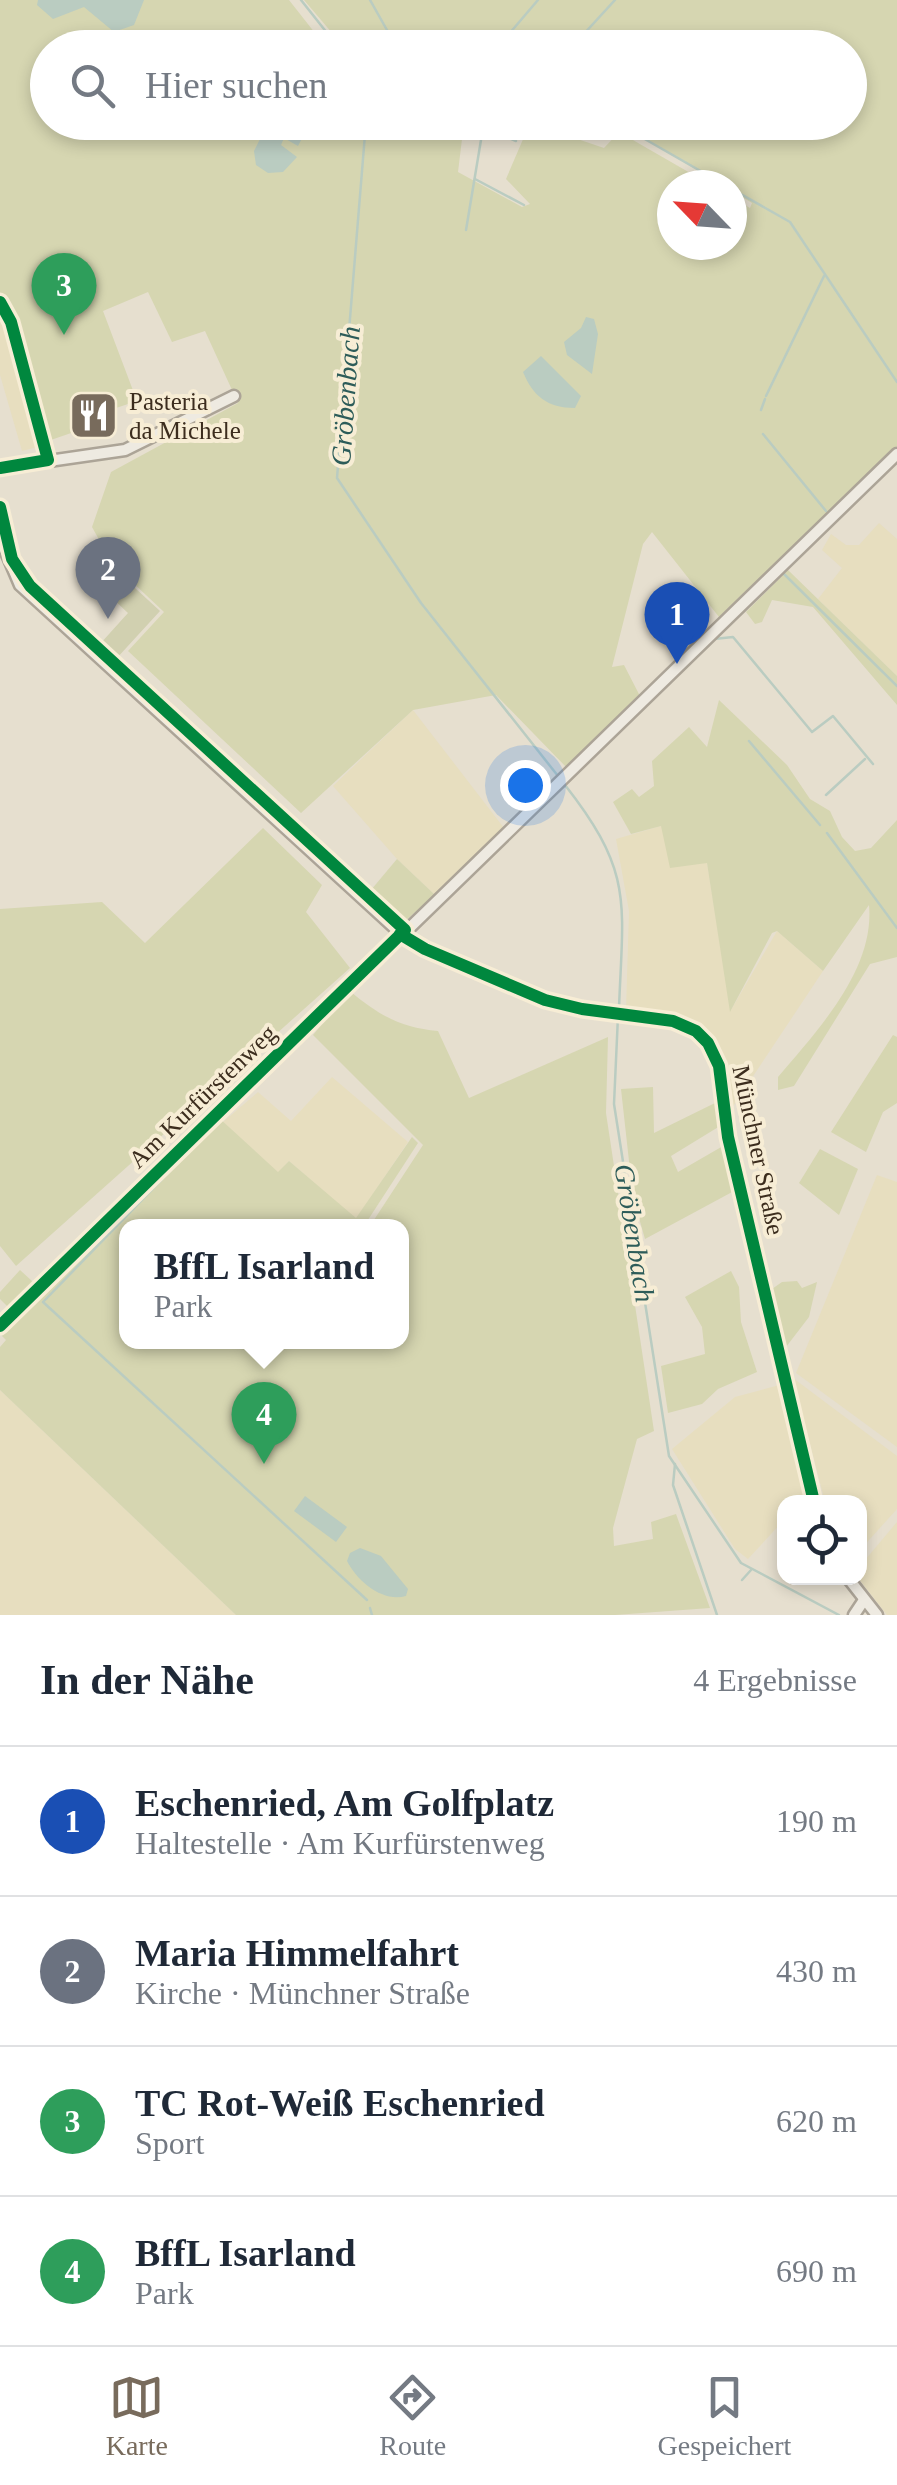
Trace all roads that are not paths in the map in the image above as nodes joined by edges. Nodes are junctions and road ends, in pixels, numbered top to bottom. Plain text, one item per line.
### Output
1 (234, 396) dead end
2 (897, 454) edge
3 (0, 468) edge
4 (0, 538) edge
5 (403, 932) junction
6 (0, 1326) edge
7 (812, 1495) edge
8 (853, 1585) edge
9 (864, 1600) junction
10 (854, 1614) edge
11 (876, 1615) edge

1 - 3 street
2 - 5 street, Am Kurfürstenweg
4 - 5 street, Münchner Straße
5 - 6 street, Am Kurfürstenweg
5 - 7 street, Münchner Straße
8 - 9 street
9 - 10 street
9 - 11 street

